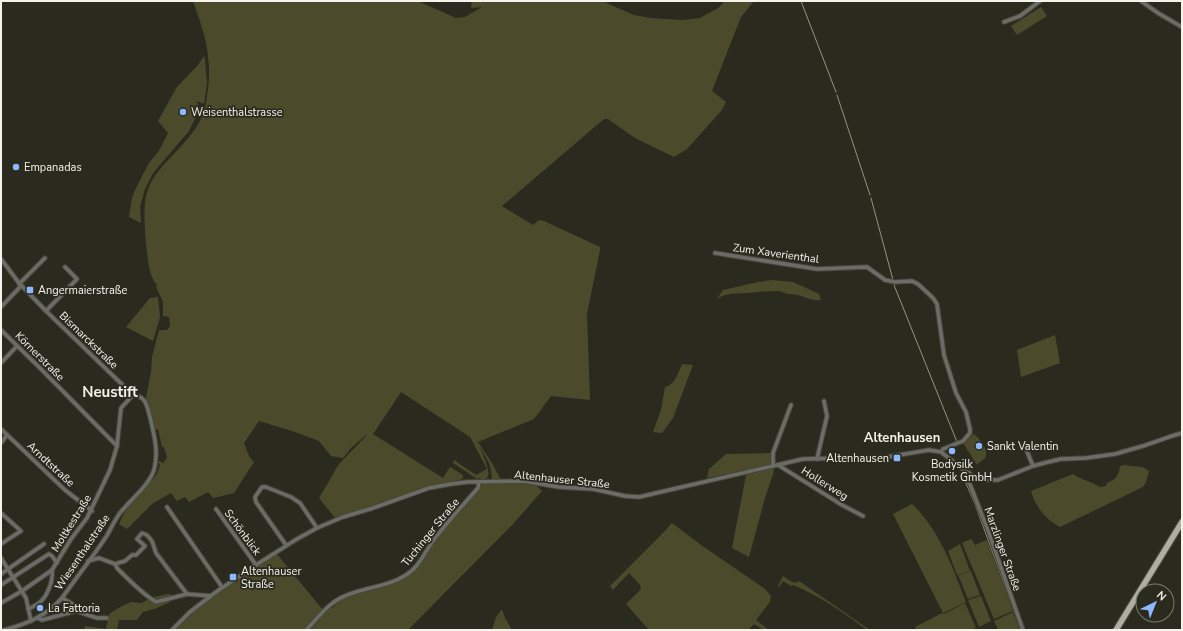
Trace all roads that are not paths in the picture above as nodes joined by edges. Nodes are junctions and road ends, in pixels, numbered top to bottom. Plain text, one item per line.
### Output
1 (1040, 1) edge
2 (1141, 1) edge
3 (1004, 22) dead end
4 (1182, 26) edge
5 (715, 253) dead end
6 (45, 258) dead end
7 (1, 259) edge
8 (65, 267) dead end
9 (20, 285) junction
10 (1, 307) edge
11 (46, 311) junction
12 (1, 330) edge
13 (17, 346) junction
14 (1, 363) edge
15 (133, 395) junction
16 (824, 401) dead end
17 (792, 405) dead end
18 (1, 429) edge
19 (1182, 433) edge
20 (7, 435) junction
21 (1, 443) edge
22 (1024, 444) dead end
23 (117, 446) junction
24 (941, 452) junction
25 (817, 459) junction
26 (155, 462) joint
27 (778, 465) junction
28 (774, 466) junction
29 (1034, 466) junction
30 (969, 473) junction
31 (479, 482) junction
32 (167, 507) dead end
33 (216, 509) dead end
34 (92, 510) junction
35 (2, 515) edge
36 (862, 516) dead end
37 (1182, 522) edge
38 (317, 528) junction
39 (1, 544) edge
40 (44, 544) dead end
41 (286, 545) junction
42 (1, 558) edge
43 (88, 561) junction
44 (57, 563) junction
45 (115, 564) junction
46 (256, 565) junction
47 (8, 569) junction
48 (52, 570) junction
49 (1, 574) edge
50 (13, 577) junction
51 (1, 585) edge
52 (222, 587) junction
53 (22, 591) junction
54 (187, 594) junction
55 (211, 596) junction
56 (62, 598) junction
57 (1, 603) edge
58 (28, 609) junction
59 (76, 611) junction
60 (38, 618) junction
61 (107, 618) dead end
62 (31, 621) junction
63 (4, 630) edge
64 (172, 630) edge
65 (306, 630) edge
66 (1023, 630) edge
67 (1116, 630) edge

1 - 3 street
2 - 4 street
5 - 24 street, Zum Xaverienthal
6 - 9 street
7 - 9 street, Bismarckstraße
8 - 11 street, Bismarckstraße
9 - 10 street
9 - 11 street, Bismarckstraße
11 - 15 street, Bismarckstraße
12 - 13 street, Körnerstraße
13 - 14 street
13 - 23 street, Körnerstraße
15 - 23 street, Moltkestraße
15 - 26 street, Bismarckstraße
16 - 25 street
17 - 28 street
18 - 20 street, Arndtstraße
19 - 29 street
20 - 21 street
20 - 34 street, Arndtstraße
22 - 29 street
23 - 34 street, Moltkestraße
24 - 25 street, Altenhauser Straße
24 - 30 street
25 - 27 street, Altenhauser Straße
26 - 43 street, Wiesenthalstraße
27 - 28 street, Altenhauser Straße
27 - 36 street, Hollerweg
28 - 31 street, Altenhauser Straße
29 - 30 street
30 - 66 street, Marzlinger Straße
31 - 38 street, Altenhauser Straße
31 - 65 street, Tuchinger Straße
32 - 52 street
33 - 46 street, Schönblick
34 - 44 street, Moltkestraße
35 - 39 street
37 - 67 main road
38 - 41 street, Altenhauser Straße
38 - 41 street
40 - 47 street
41 - 46 street, Altenhauser Straße
42 - 47 street
43 - 45 street
43 - 56 street, Wiesenthalstraße
44 - 48 street, Moltkestraße
44 - 50 street
45 - 54 street
45 - 54 street
46 - 52 street, Altenhauser Straße
47 - 49 street
47 - 50 street
48 - 53 street, Moltkestraße
48 - 58 street, Moltkestraße
50 - 51 street
50 - 53 street
52 - 55 street, Altenhauser Straße
53 - 57 street, Moltkestraße
53 - 58 street
54 - 55 street
55 - 64 street, Altenhauser Straße
56 - 59 street
56 - 60 street, Wiesenthalstraße
58 - 62 street
59 - 60 street
59 - 61 street
60 - 62 street, Wiesenthalstraße
62 - 63 street, Wiesenthalstraße

